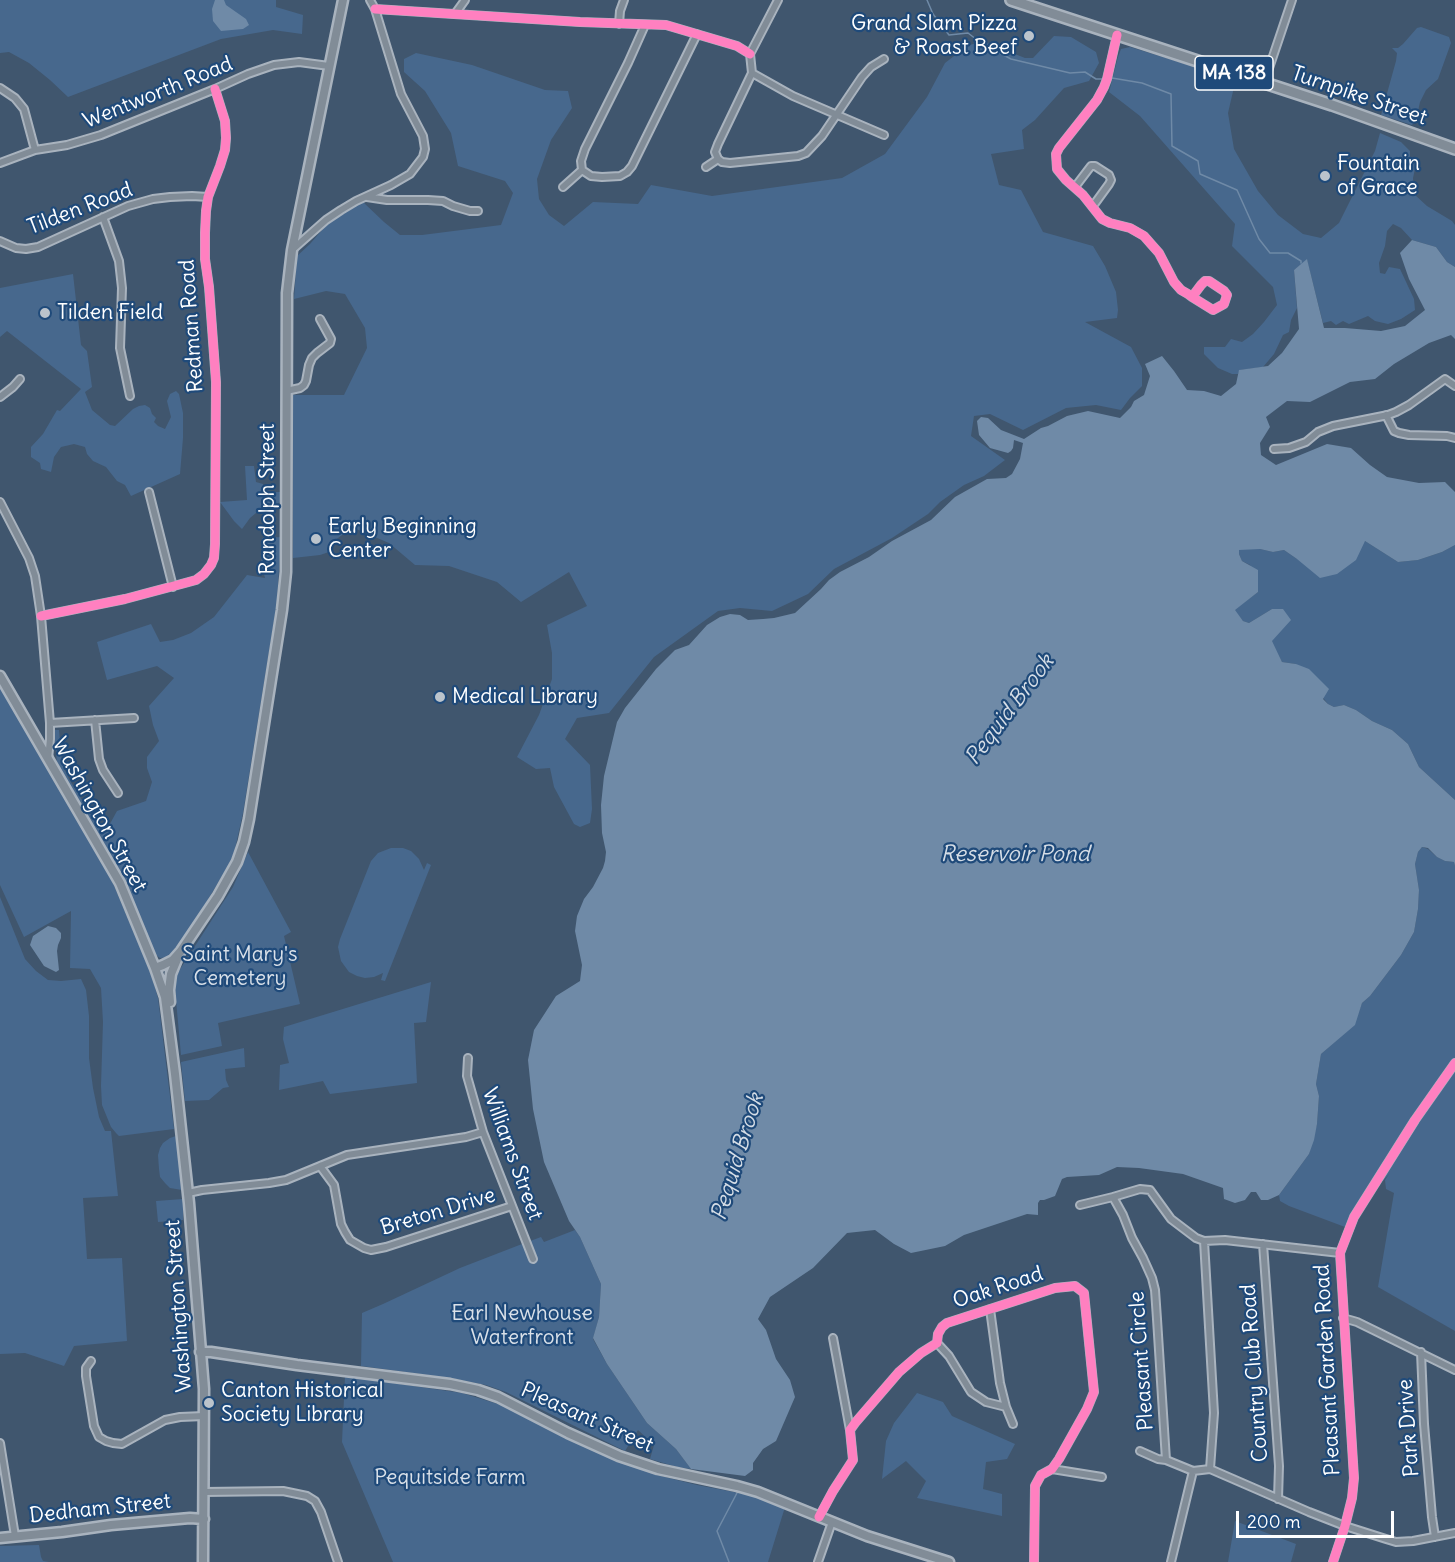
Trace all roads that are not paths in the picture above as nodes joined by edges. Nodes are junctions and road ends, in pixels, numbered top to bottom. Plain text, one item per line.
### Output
1 (343, 0) edge
2 (370, 0) edge
3 (465, 0) edge
4 (624, 0) edge
5 (778, 0) edge
6 (1011, 0) edge
7 (1292, 0) edge
8 (375, 9) junction
9 (454, 14) junction
10 (619, 24) junction
11 (645, 25) junction
12 (696, 34) junction
13 (1117, 35) junction
14 (750, 54) junction
15 (884, 59) dead end
16 (329, 66) junction
17 (752, 73) junction
18 (1264, 83) junction
19 (0, 88) edge
20 (215, 89) junction
21 (836, 114) junction
22 (884, 135) dead end
23 (1455, 149) edge
24 (35, 150) junction
25 (718, 159) junction
26 (0, 163) edge
27 (706, 167) dead end
28 (582, 170) junction
29 (563, 187) dead end
30 (1076, 188) junction
31 (208, 197) junction
32 (365, 197) junction
33 (1093, 206) junction
34 (478, 211) dead end
35 (103, 217) junction
36 (0, 241) edge
37 (292, 250) junction
38 (1192, 297) junction
39 (321, 319) dead end
40 (20, 379) dead end
41 (1455, 386) edge
42 (286, 391) junction
43 (130, 396) dead end
44 (0, 397) edge
45 (1386, 415) junction
46 (1455, 438) edge
47 (1274, 449) dead end
48 (149, 492) dead end
49 (0, 502) edge
50 (173, 587) junction
51 (41, 616) junction
52 (0, 676) edge
53 (134, 718) dead end
54 (95, 720) junction
55 (50, 723) junction
56 (48, 759) junction
57 (118, 793) dead end
58 (181, 951) junction
59 (176, 962) junction
60 (157, 971) junction
61 (172, 1047) junction
62 (468, 1058) dead end
63 (1455, 1063) edge
64 (483, 1132) junction
65 (320, 1166) junction
66 (188, 1193) junction
67 (1113, 1197) junction
68 (1080, 1205) dead end
69 (512, 1206) junction
70 (1204, 1240) junction
71 (1263, 1244) junction
72 (1340, 1253) junction
73 (533, 1259) dead end
74 (990, 1309) junction
75 (1343, 1318) junction
76 (833, 1338) dead end
77 (937, 1343) junction
78 (200, 1352) junction
79 (1421, 1352) junction
80 (92, 1361) dead end
81 (1455, 1370) edge
82 (1006, 1407) junction
83 (204, 1416) junction
84 (1013, 1424) dead end
85 (850, 1430) junction
86 (0, 1443) edge
87 (1140, 1451) dead end
88 (1166, 1460) junction
89 (1052, 1469) junction
90 (1210, 1469) junction
91 (1193, 1471) junction
92 (1102, 1477) dead end
93 (204, 1492) junction
94 (1278, 1499) junction
95 (819, 1517) junction
96 (204, 1519) junction
97 (832, 1522) junction
98 (1345, 1526) junction
99 (1455, 1533) edge
100 (15, 1536) junction
101 (1436, 1537) junction
102 (0, 1538) edge
103 (203, 1562) edge
104 (338, 1562) edge
105 (819, 1562) edge
106 (949, 1562) edge
107 (1034, 1562) edge
108 (1171, 1562) edge
109 (1333, 1562) edge

1 - 16 main road, Randolph Street
2 - 8 street
3 - 9 street
4 - 10 street
5 - 14 street
6 - 13 main road, Turnpike Street / MA 138
7 - 18 street
8 - 9 street
8 - 32 street
9 - 10 street
10 - 11 street
11 - 12 street
11 - 28 street
12 - 14 street
12 - 28 street
13 - 18 main road, Turnpike Street / MA 138
13 - 30 street
14 - 17 street
15 - 21 street
16 - 20 street, Wentworth Road
16 - 37 main road, Randolph Street
17 - 21 street
17 - 25 street
18 - 23 main road, Turnpike Street / MA 138
19 - 24 street
20 - 24 street, Wentworth Road
20 - 31 street, Redman Road
21 - 22 street
21 - 25 street
24 - 26 street, Wentworth Road
25 - 27 street
28 - 29 street
30 - 33 street
30 - 33 street
31 - 35 street, Tilden Road
31 - 50 street, Redman Road
32 - 34 street
32 - 37 street
33 - 38 street
35 - 36 street, Tilden Road
35 - 43 street
37 - 42 main road, Randolph Street
38 - 38 street
39 - 42 street
40 - 44 street
41 - 45 street
42 - 58 main road, Randolph Street
45 - 46 street
45 - 47 street
48 - 50 street
49 - 51 street
50 - 51 street
51 - 55 street
52 - 56 main road, Washington Street
53 - 54 street
54 - 55 street
54 - 57 street
55 - 56 street
56 - 60 main road, Washington Street
58 - 59 main road, Washington Street
58 - 60 main road, Randolph Street
59 - 60 main road
59 - 61 main road, Washington Street
60 - 61 main road, Washington Street
61 - 66 main road, Washington Street
62 - 64 street, Williams Street
63 - 72 street, Pleasant Garden Road
64 - 65 street
64 - 69 street, Williams Street
65 - 66 street
65 - 69 street, Breton Drive
66 - 78 main road, Washington Street
67 - 68 street
67 - 70 street
67 - 88 street, Pleasant Circle
69 - 73 street, Williams Street
70 - 71 street
70 - 90 street
71 - 72 street
71 - 94 street, Country Club Road
72 - 75 street, Pleasant Garden Road
74 - 77 street, Oak Road
74 - 82 street
74 - 89 street, Oak Road
75 - 79 street
75 - 98 street, Pleasant Garden Road
76 - 85 street
77 - 82 street
77 - 85 street, Oak Road
78 - 83 main road, Washington Street
78 - 95 main road, Pleasant Street
79 - 81 street
79 - 101 street, Park Drive
80 - 83 street
82 - 84 street
83 - 93 main road, Washington Street
85 - 95 street
86 - 100 street
87 - 88 street, Pleasant Circle
88 - 91 street, Pleasant Circle
89 - 92 street
89 - 107 street, Oak Road
90 - 91 street, Pleasant Circle
90 - 94 street, Pleasant Circle
91 - 108 street
93 - 96 main road, Washington Street
93 - 104 street
94 - 98 street, Pleasant Circle
95 - 97 main road, Pleasant Street
96 - 100 main road, Dedham Street
96 - 103 main road, Washington Street
97 - 105 street
97 - 106 main road, Pleasant Street
98 - 101 street, Pleasant Circle
98 - 109 street, Pleasant Garden Road
99 - 101 street, Pleasant Circle
100 - 102 main road, Dedham Street

